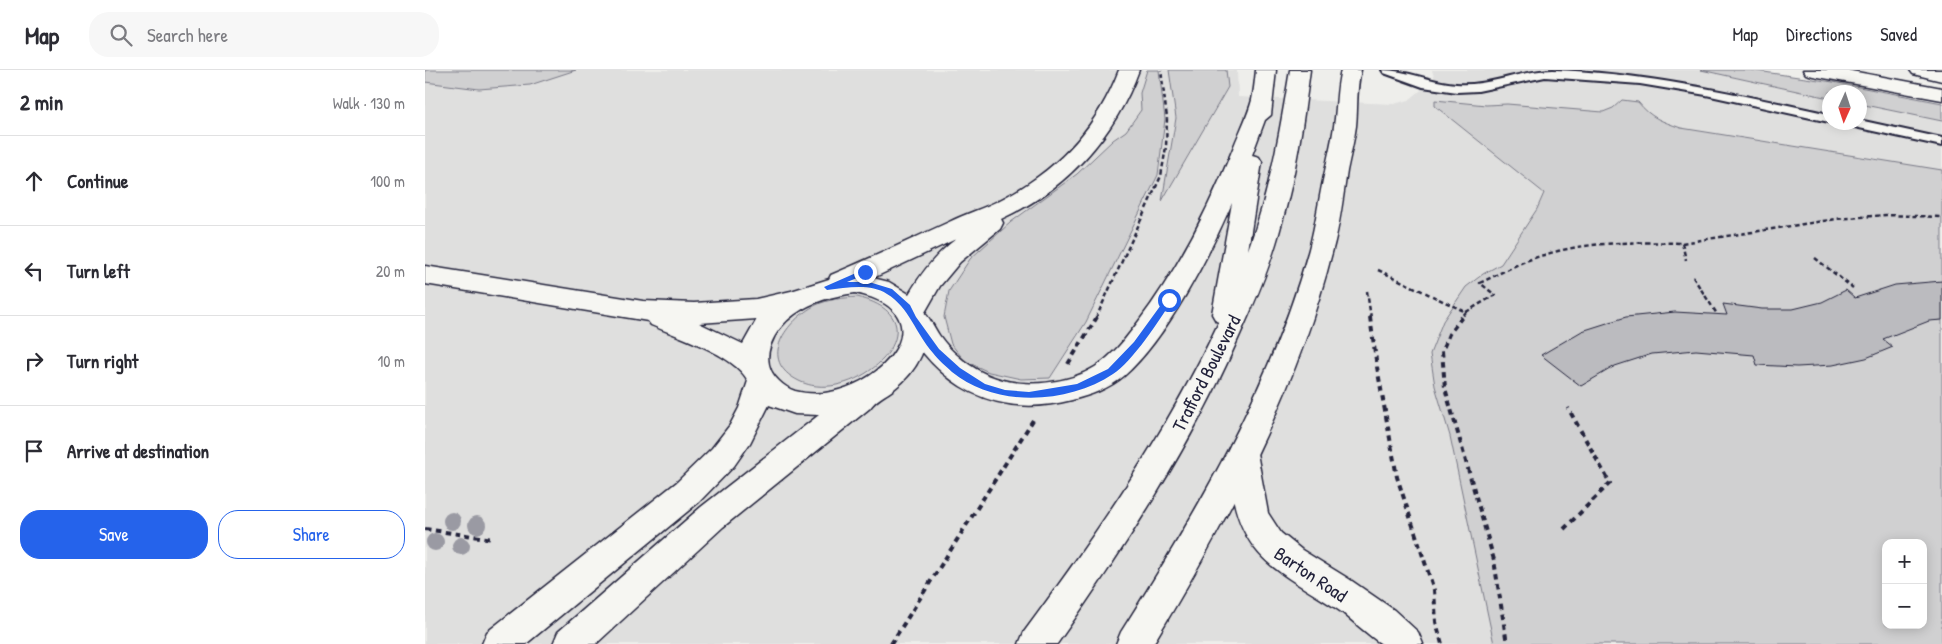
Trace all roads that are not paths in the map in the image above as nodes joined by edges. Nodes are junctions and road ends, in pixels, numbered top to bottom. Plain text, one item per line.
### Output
1 (1129, 70) edge
2 (1266, 70) edge
3 (1300, 70) edge
4 (1351, 70) edge
5 (1388, 70) edge
6 (1813, 70) edge
7 (1920, 70) edge
8 (1942, 74) edge
9 (1942, 94) edge
10 (1263, 98) junction
11 (1822, 116) edge
12 (1867, 126) edge
13 (1942, 142) edge
14 (1010, 204) junction
15 (425, 275) edge
16 (827, 287) junction
17 (797, 300) junction
18 (643, 311) junction
19 (912, 316) junction
20 (1217, 357) junction
21 (758, 374) junction
22 (873, 389) junction
23 (1242, 453) junction
24 (499, 644) edge
25 (570, 644) edge
26 (1036, 644) edge
27 (1133, 644) edge
28 (1406, 644) edge

1 - 14 main road
2 - 10 main road
3 - 20 main road, Trafford Boulevard
4 - 23 main road
5 - 11 lane
6 - 9 main road
7 - 8 main road
10 - 19 main road
10 - 20 main road
12 - 13 lane
14 - 16 main road
14 - 19 main road
15 - 18 main road
16 - 17 main road
16 - 19 main road
17 - 18 main road
17 - 21 main road
18 - 21 main road
19 - 22 main road
20 - 26 main road, Trafford Boulevard
21 - 22 main road
21 - 24 main road
22 - 25 main road
23 - 27 main road
23 - 28 main road, Barton Road

